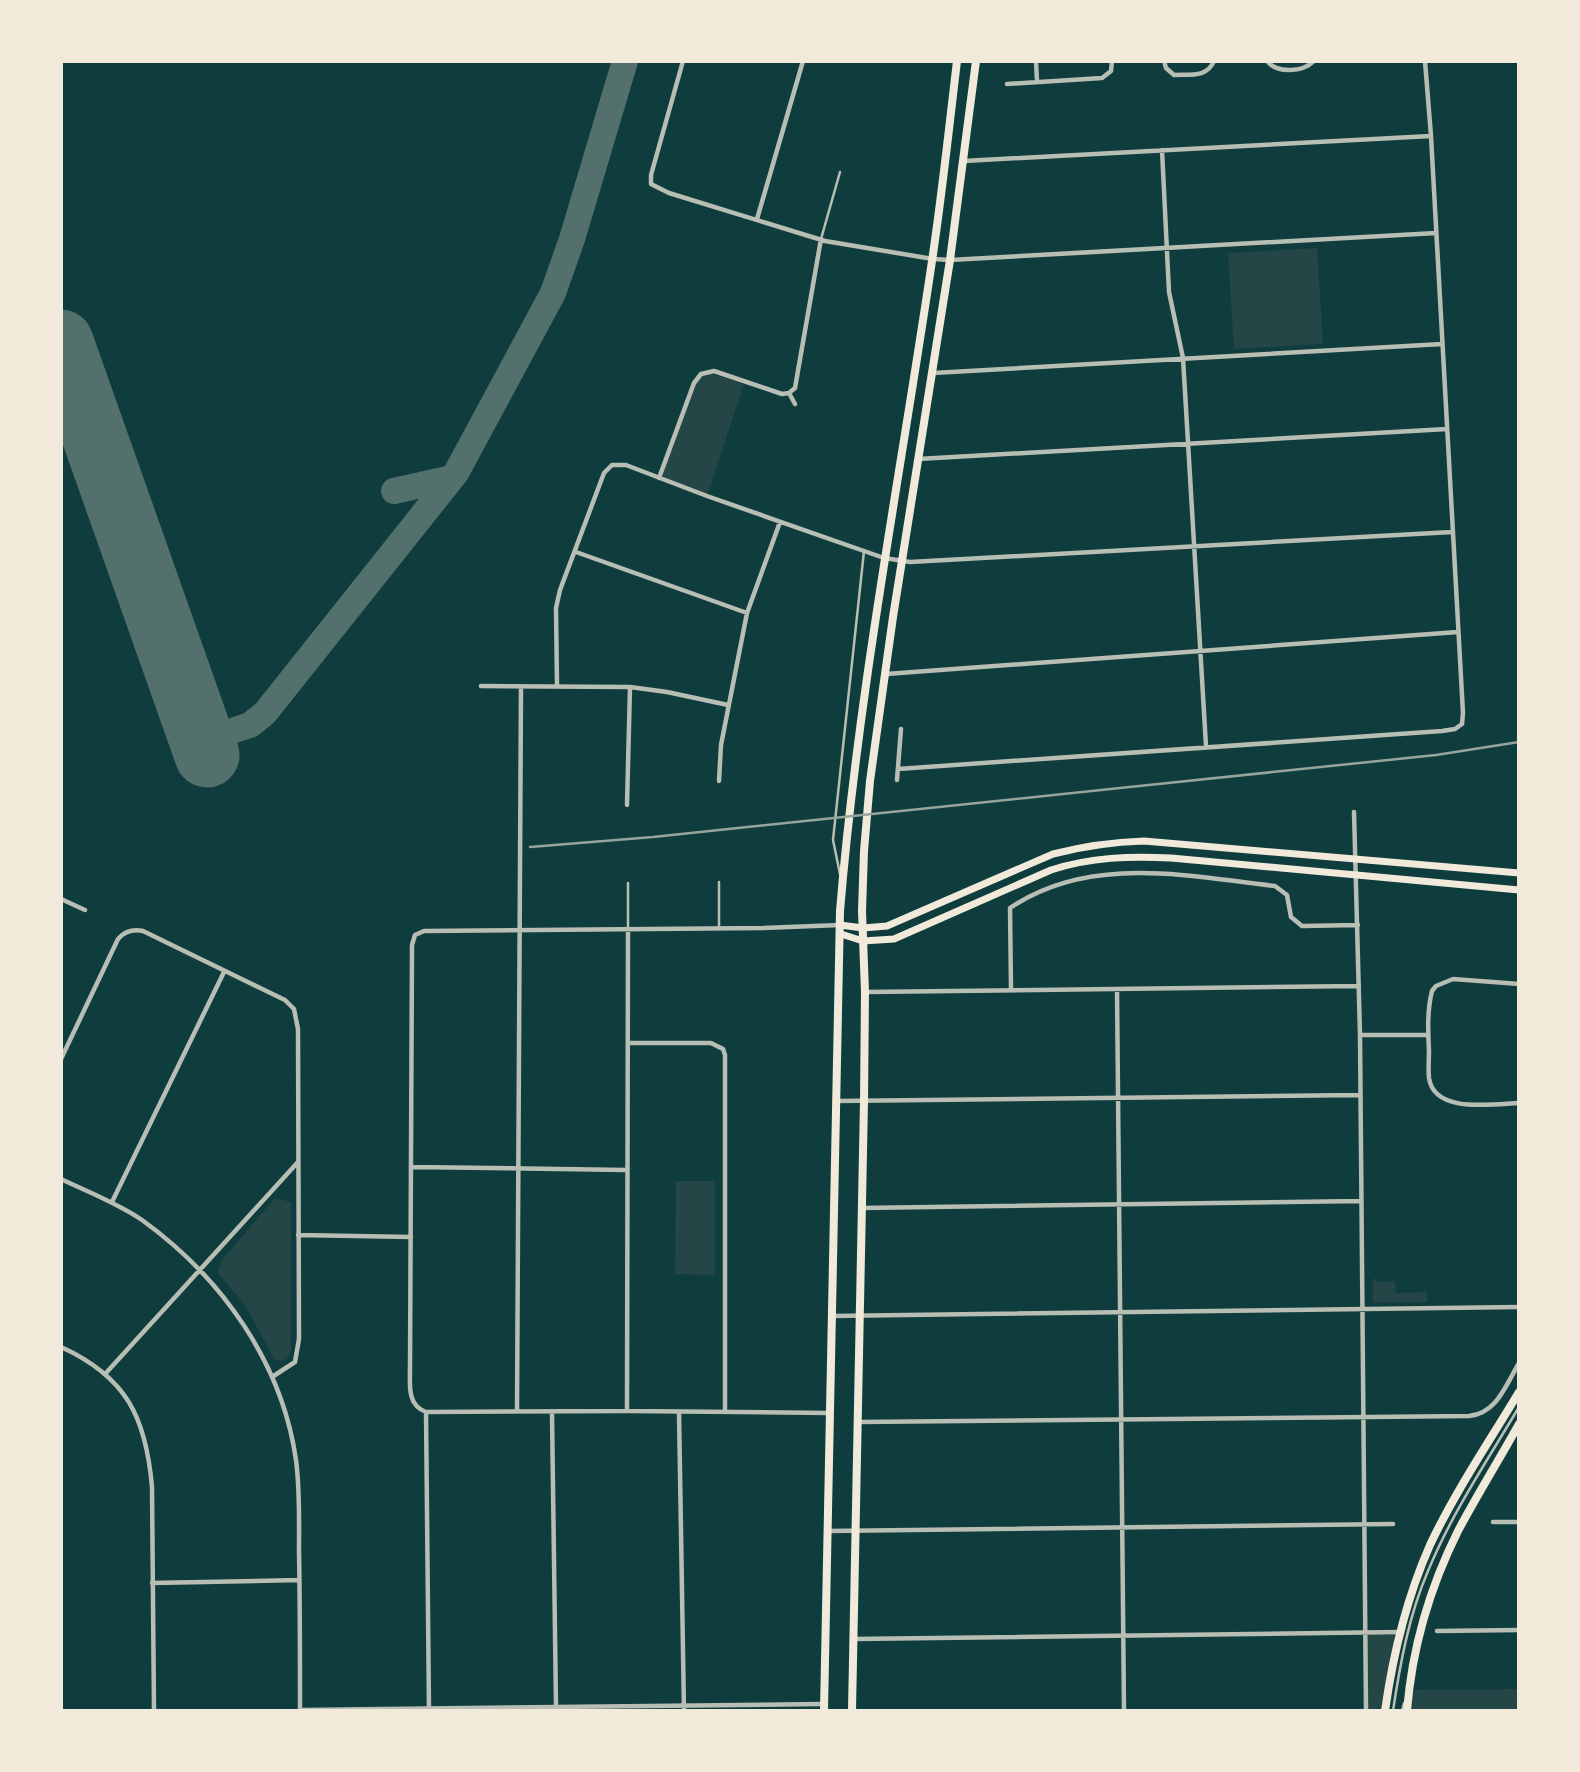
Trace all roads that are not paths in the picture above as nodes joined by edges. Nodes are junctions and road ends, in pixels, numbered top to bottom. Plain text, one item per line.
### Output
1 (683, 61) edge
2 (803, 61) edge
3 (957, 61) edge
4 (976, 61) edge
5 (1036, 61) edge
6 (1112, 61) edge
7 (1164, 61) edge
8 (1214, 61) edge
9 (1267, 61) edge
10 (1314, 61) edge
11 (1425, 61) edge
12 (1037, 82) junction
13 (1007, 84) dead end
14 (1431, 136) junction
15 (1162, 150) junction
16 (964, 161) junction
17 (840, 172) dead end
18 (757, 219) junction
19 (1436, 233) junction
20 (821, 239) junction
21 (1167, 248) junction
22 (933, 259) junction
23 (950, 260) junction
24 (1442, 344) junction
25 (1183, 358) junction
26 (933, 373) junction
27 (789, 393) junction
28 (795, 404) dead end
29 (1447, 429) junction
30 (1187, 444) junction
31 (918, 459) junction
32 (659, 478) junction
33 (780, 522) junction
34 (1452, 532) junction
35 (1193, 547) junction
36 (864, 551) junction
37 (576, 552) junction
38 (884, 558) junction
39 (902, 561) junction
40 (747, 613) junction
41 (1458, 632) junction
42 (1200, 651) junction
43 (886, 674) junction
44 (481, 686) dead end
45 (557, 686) junction
46 (521, 687) junction
47 (630, 687) junction
48 (728, 705) junction
49 (901, 729) dead end
50 (1206, 746) junction
51 (898, 769) junction
52 (897, 780) dead end
53 (719, 781) dead end
54 (627, 805) dead end
55 (1354, 812) dead end
56 (1357, 860) junction
57 (1519, 873) edge
58 (1357, 875) junction
59 (719, 882) dead end
60 (843, 883) junction
61 (628, 884) dead end
62 (1519, 890) edge
63 (61, 899) edge
64 (85, 910) dead end
65 (1358, 925) junction
66 (830, 927) junction
67 (863, 928) junction
68 (520, 929) junction
69 (628, 929) junction
70 (719, 929) junction
71 (840, 929) junction
72 (863, 941) junction
73 (224, 971) junction
74 (1519, 984) edge
75 (1359, 986) junction
76 (1011, 989) junction
77 (1117, 989) junction
78 (865, 992) junction
79 (1360, 1035) junction
80 (1429, 1035) junction
81 (628, 1043) junction
82 (61, 1059) edge
83 (1359, 1095) junction
84 (1119, 1097) junction
85 (836, 1101) junction
86 (864, 1101) junction
87 (1519, 1103) edge
88 (299, 1162) junction
89 (412, 1167) junction
90 (518, 1169) junction
91 (626, 1170) junction
92 (61, 1179) edge
93 (1361, 1201) junction
94 (112, 1202) junction
95 (1118, 1204) junction
96 (861, 1208) junction
97 (298, 1236) junction
98 (411, 1237) junction
99 (200, 1269) junction
100 (1519, 1307) edge
101 (1362, 1310) junction
102 (1120, 1312) junction
103 (860, 1315) junction
104 (831, 1316) junction
105 (61, 1347) edge
106 (1519, 1363) edge
107 (106, 1373) junction
108 (272, 1377) junction
109 (1519, 1392) edge
110 (1516, 1410) edge
111 (517, 1411) junction
112 (627, 1411) junction
113 (725, 1411) junction
114 (426, 1412) junction
115 (679, 1412) junction
116 (552, 1413) junction
117 (829, 1413) junction
118 (1363, 1416) junction
119 (1122, 1418) junction
120 (858, 1422) junction
121 (1519, 1424) edge
122 (1493, 1522) dead end
123 (1519, 1522) edge
124 (1364, 1524) junction
125 (1393, 1524) dead end
126 (1122, 1527) junction
127 (855, 1530) junction
128 (827, 1531) junction
129 (299, 1580) junction
130 (152, 1583) junction
131 (1519, 1630) edge
132 (1366, 1631) junction
133 (1437, 1631) dead end
134 (1400, 1632) junction
135 (1123, 1635) junction
136 (853, 1639) junction
137 (556, 1706) junction
138 (824, 1707) edge
139 (684, 1708) edge
140 (429, 1709) edge
141 (300, 1710) edge
142 (154, 1711) edge
143 (852, 1711) edge
144 (1124, 1711) edge
145 (1366, 1711) edge
146 (1385, 1711) edge
147 (1394, 1711) edge
148 (1404, 1711) edge

1 - 18 street
2 - 18 street
3 - 22 main road
4 - 16 main road
5 - 12 street
6 - 12 street
7 - 8 street
9 - 10 street
11 - 14 street
12 - 13 street
14 - 15 street
14 - 19 street
15 - 16 street
15 - 21 street
16 - 23 main road
17 - 20 lane
18 - 20 street
19 - 21 street
19 - 24 street
20 - 22 street
20 - 27 street
21 - 23 street
21 - 25 street
22 - 23 street
22 - 38 main road
23 - 26 main road
24 - 25 street
24 - 29 street
25 - 26 street
25 - 30 street
26 - 31 main road
27 - 28 street
27 - 32 street
29 - 30 street
29 - 34 street
30 - 31 street
30 - 35 street
31 - 39 main road
32 - 33 street
32 - 37 street
33 - 36 street
33 - 40 street
34 - 35 street
34 - 41 street
35 - 39 street
35 - 42 street
36 - 38 street
36 - 60 lane
37 - 40 street
37 - 45 street
38 - 39 street
38 - 60 main road
39 - 43 main road
40 - 48 street
41 - 42 street
41 - 50 street
42 - 43 street
42 - 50 street
43 - 67 main road
44 - 46 street
45 - 46 street
45 - 47 street
46 - 68 street
47 - 48 street
47 - 54 street
48 - 53 street
49 - 51 street
50 - 51 street
51 - 52 street
55 - 56 street
56 - 57 main road
56 - 58 street
56 - 67 main road
58 - 62 main road
58 - 65 street
58 - 72 main road
59 - 70 lane
60 - 71 main road
61 - 69 lane
63 - 64 street
65 - 75 street
65 - 76 street
66 - 70 street
66 - 71 street
66 - 71 street
67 - 71 main road
67 - 72 main road
68 - 69 street
68 - 89 street
68 - 90 street
69 - 70 street
69 - 81 street
71 - 72 main road
71 - 85 main road
72 - 78 main road
73 - 82 street
73 - 88 street
73 - 94 street
74 - 80 street
75 - 77 street
75 - 79 street
76 - 77 street
76 - 78 street
77 - 84 street
78 - 86 main road
79 - 80 street
79 - 83 street
80 - 87 street
81 - 91 street
81 - 113 street
83 - 84 street
83 - 93 street
84 - 86 street
84 - 95 street
85 - 86 street
85 - 104 main road
86 - 96 main road
88 - 97 street
88 - 99 street
89 - 90 street
89 - 98 street
90 - 91 street
90 - 111 street
91 - 112 street
92 - 94 street
93 - 95 street
93 - 101 street
94 - 99 street
95 - 96 street
95 - 102 street
96 - 103 main road
97 - 98 street
97 - 108 street
98 - 114 street
99 - 107 street
99 - 108 street
100 - 101 street
101 - 102 street
101 - 118 street
102 - 103 street
102 - 119 street
103 - 104 street
103 - 120 main road
104 - 117 main road
105 - 107 street
106 - 118 street
107 - 130 street
108 - 129 street
109 - 110 main road
110 - 134 main road
110 - 147 lane
111 - 114 street
111 - 116 street
112 - 115 street
112 - 116 street
113 - 115 street
113 - 117 street
114 - 140 street
115 - 139 street
116 - 137 street
117 - 128 main road
118 - 119 street
118 - 124 street
119 - 120 street
119 - 126 street
120 - 127 main road
121 - 148 main road
122 - 123 street
124 - 125 street
124 - 126 street
124 - 132 street
126 - 127 street
126 - 135 street
127 - 128 street
127 - 136 main road
128 - 138 main road
129 - 130 street
129 - 141 street
130 - 142 street
131 - 133 street
132 - 134 street
132 - 135 street
132 - 145 street
134 - 146 main road
135 - 136 street
135 - 144 street
136 - 143 main road
137 - 139 street
137 - 140 street
138 - 139 street
140 - 141 street

